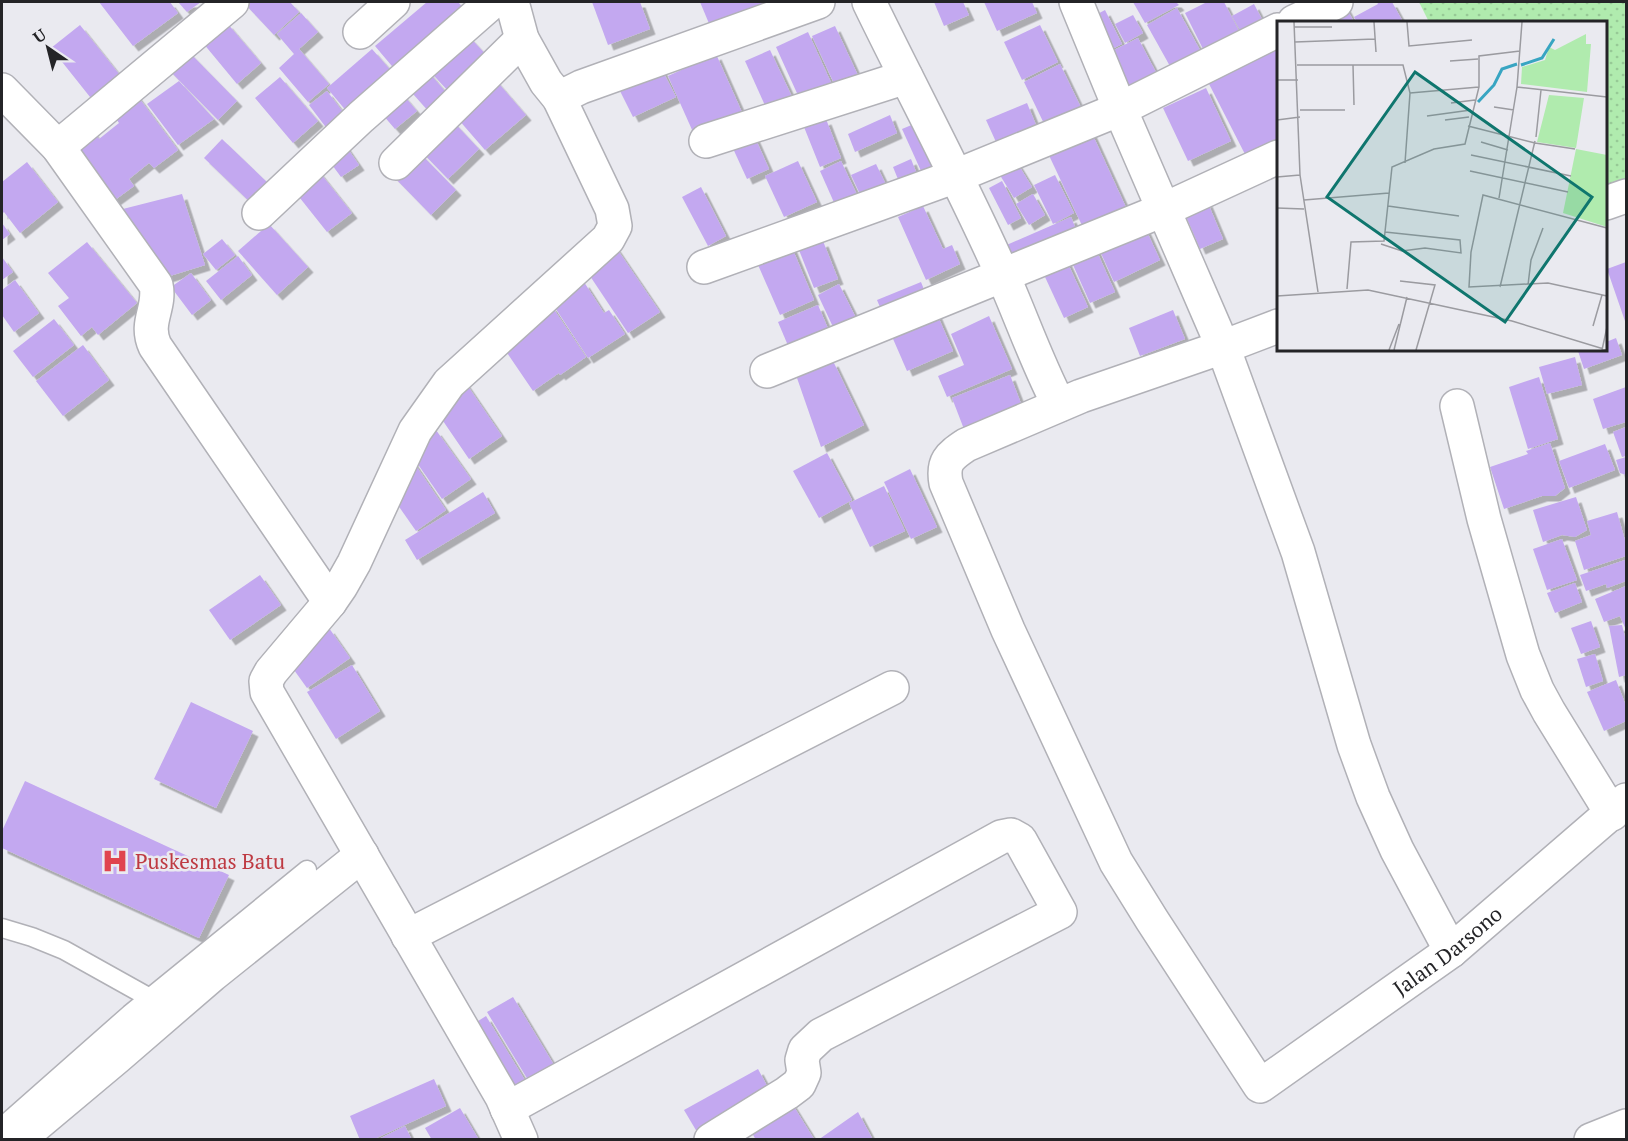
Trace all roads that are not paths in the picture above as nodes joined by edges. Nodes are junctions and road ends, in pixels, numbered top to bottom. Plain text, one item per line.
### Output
1 (232, 2) edge
2 (393, 2) edge
3 (492, 2) edge
4 (512, 2) edge
5 (818, 2) edge
6 (869, 2) edge
7 (1076, 2) edge
8 (1336, 2) edge
9 (1296, 21) edge
10 (1277, 30) edge
11 (360, 32) dead end
12 (522, 39) junction
13 (906, 78) junction
14 (2, 90) edge
15 (559, 98) junction
16 (1120, 109) junction
17 (706, 141) dead end
18 (58, 147) junction
19 (1277, 157) edge
20 (396, 164) dead end
21 (956, 176) junction
22 (1626, 196) edge
23 (1607, 202) edge
24 (1163, 210) junction
25 (259, 213) dead end
26 (704, 267) dead end
27 (1003, 276) junction
28 (1277, 326) edge
29 (1223, 347) junction
30 (767, 371) dead end
31 (1059, 405) junction
32 (1457, 406) dead end
33 (330, 602) junction
34 (892, 688) dead end
35 (1619, 807) edge
36 (362, 855) junction
37 (307, 870) dead end
38 (2, 928) edge
39 (408, 936) junction
40 (1451, 951) junction
41 (150, 998) junction
42 (507, 1109) junction
43 (1626, 1126) edge
44 (2, 1127) edge
45 (18, 1140) edge
46 (521, 1140) edge
47 (711, 1140) edge
48 (1591, 1140) edge

1 - 18 street
2 - 11 street
3 - 25 street
4 - 12 street
5 - 15 street
6 - 13 street
7 - 16 street
8 - 9 street
10 - 16 street
12 - 15 street
12 - 20 street
13 - 17 street
13 - 21 street
14 - 18 street
15 - 33 street
16 - 21 street
16 - 24 street
18 - 33 street
19 - 24 street
21 - 26 street
21 - 27 street
22 - 23 street
24 - 27 street
24 - 29 street
27 - 30 street
27 - 31 street
28 - 29 street
29 - 31 street
29 - 40 street
31 - 40 street, Jalan Darsono
32 - 35 street
33 - 36 street
34 - 39 street
35 - 40 street, Jalan Darsono
36 - 39 street
36 - 45 street
37 - 41 lane
38 - 41 lane
39 - 42 street
41 - 44 lane
42 - 46 street
42 - 47 street
43 - 48 street

